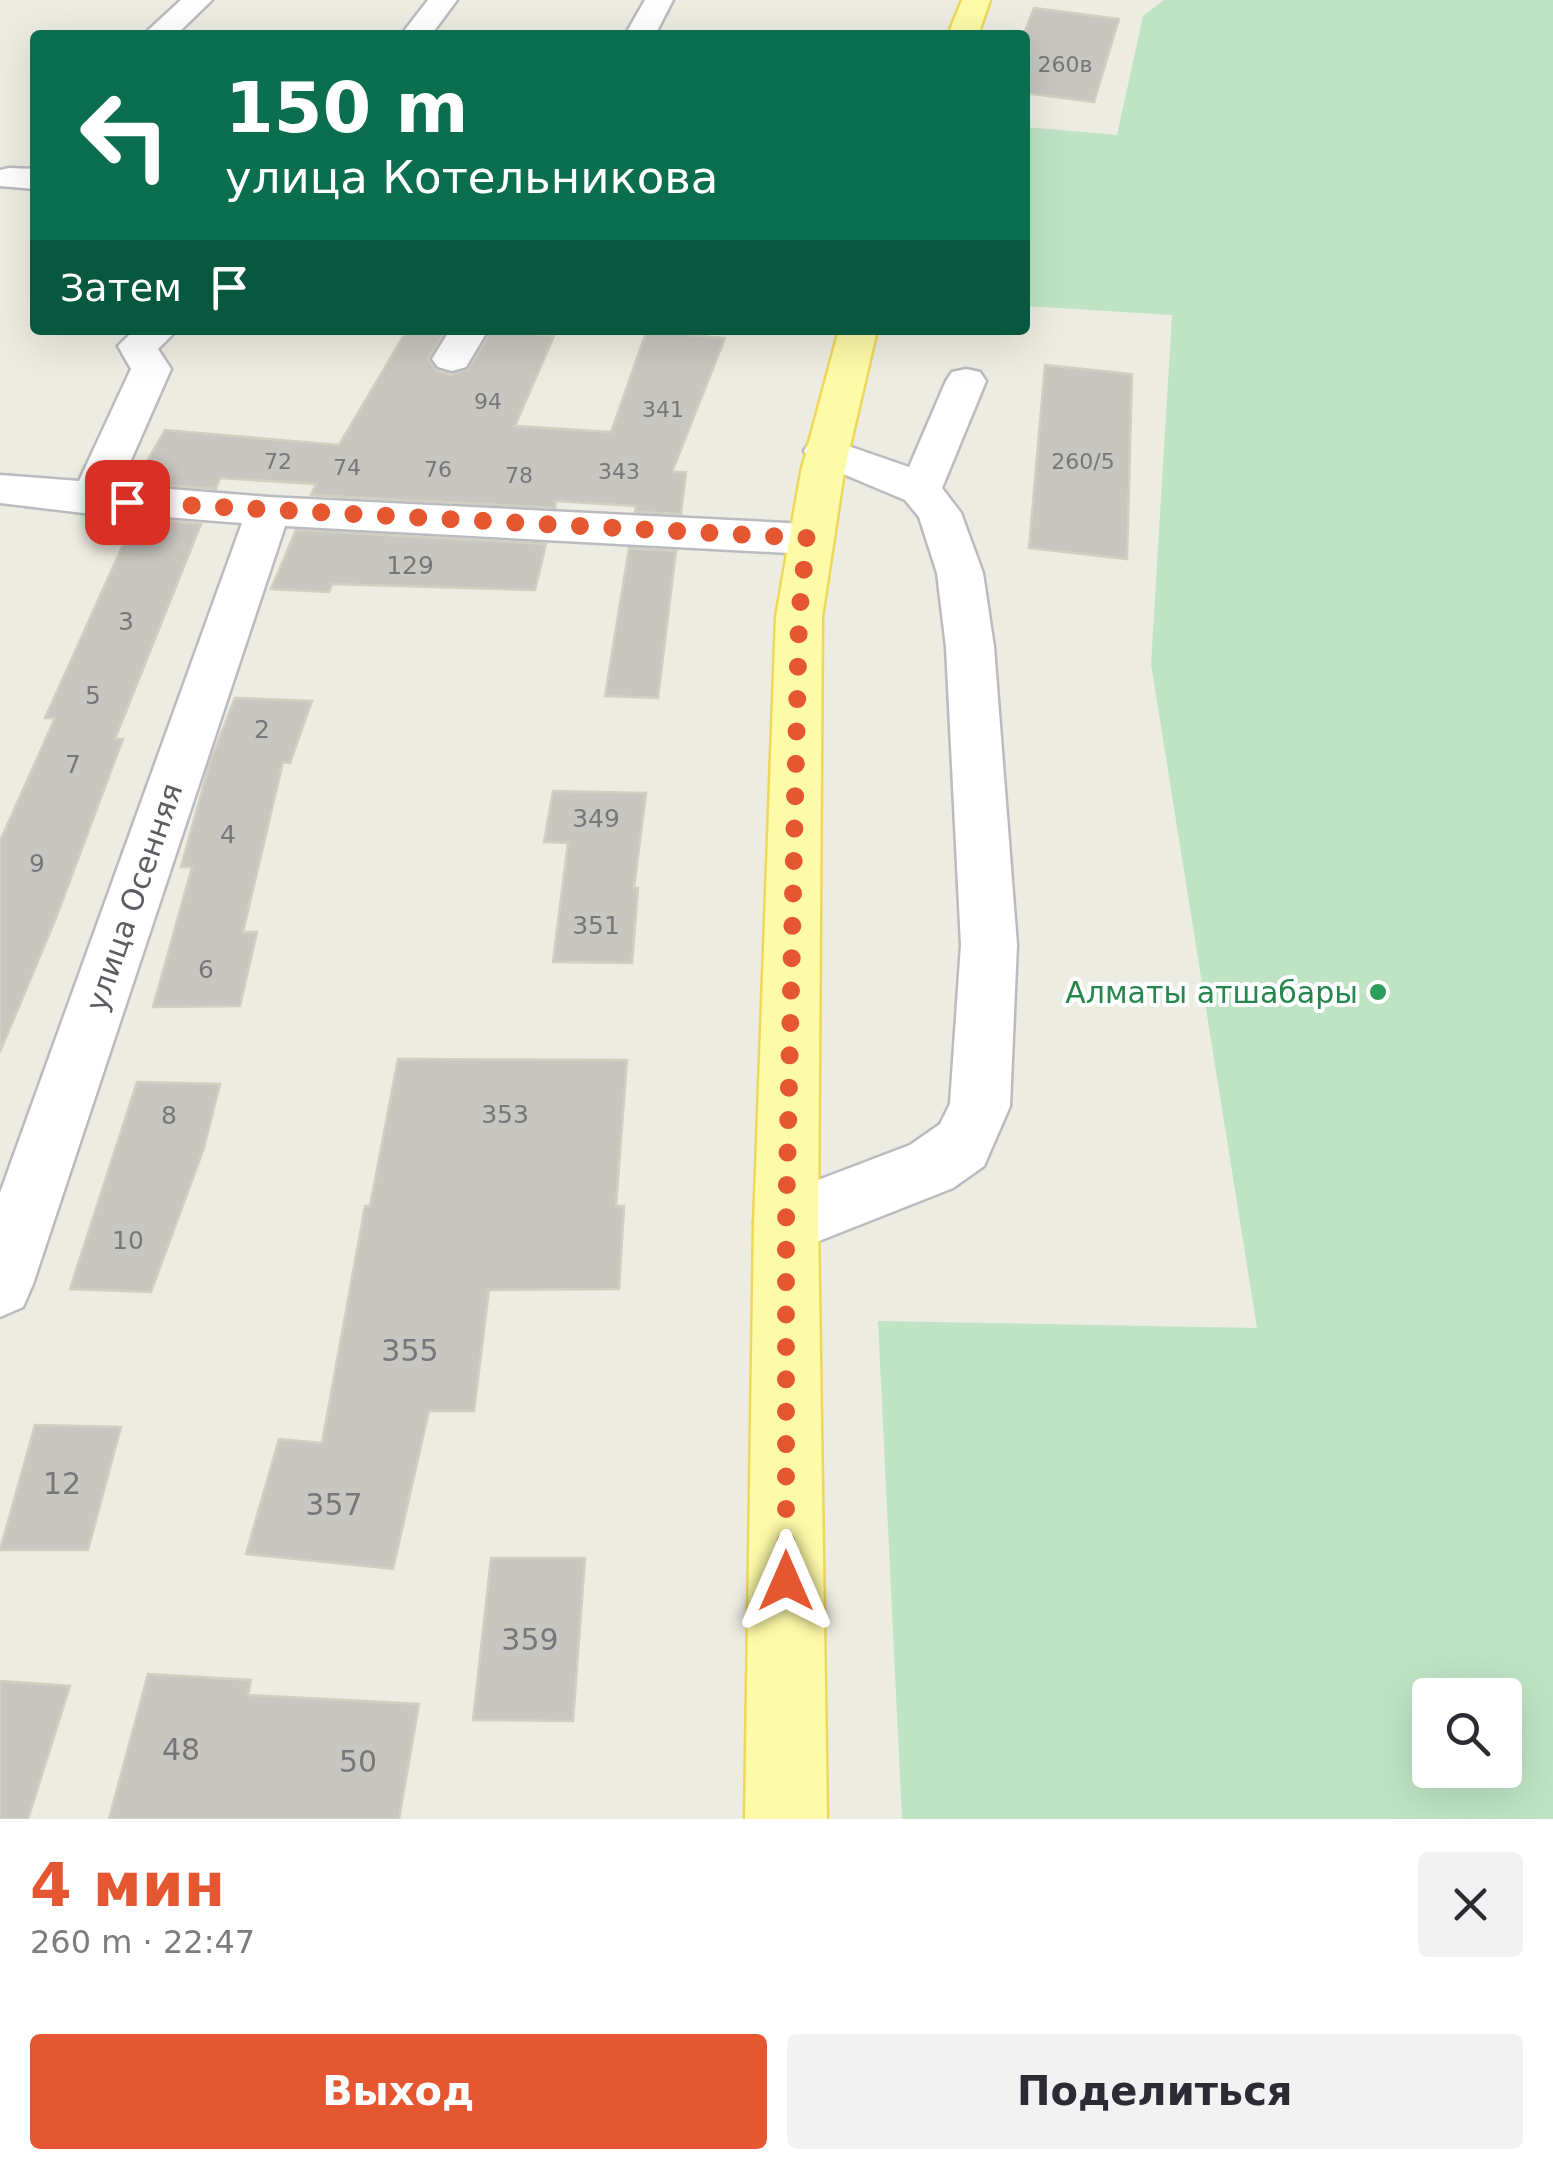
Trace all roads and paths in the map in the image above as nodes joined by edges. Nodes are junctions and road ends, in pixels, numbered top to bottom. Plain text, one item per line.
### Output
1 (198, 0) edge
2 (443, 0) edge
3 (659, 0) edge
4 (976, 0) edge
5 (164, 30) edge
6 (420, 30) edge
7 (643, 30) edge
8 (965, 30) edge
9 (151, 335) edge
10 (857, 335) edge
11 (966, 382) dead end
12 (825, 451) junction
13 (0, 489) edge
14 (920, 490) junction
15 (92, 500) junction
16 (268, 511) junction
17 (807, 538) junction
18 (786, 1224) junction
19 (0, 1284) edge
20 (786, 1819) edge

1 - 5 street
2 - 6 street
3 - 7 street
4 - 8 main road
9 - 15 street
10 - 12 main road
11 - 14 street
12 - 14 street
12 - 17 main road
13 - 15 street
14 - 18 street
15 - 16 street
16 - 17 street
16 - 19 street, улица Осенняя
17 - 18 main road
18 - 20 main road

